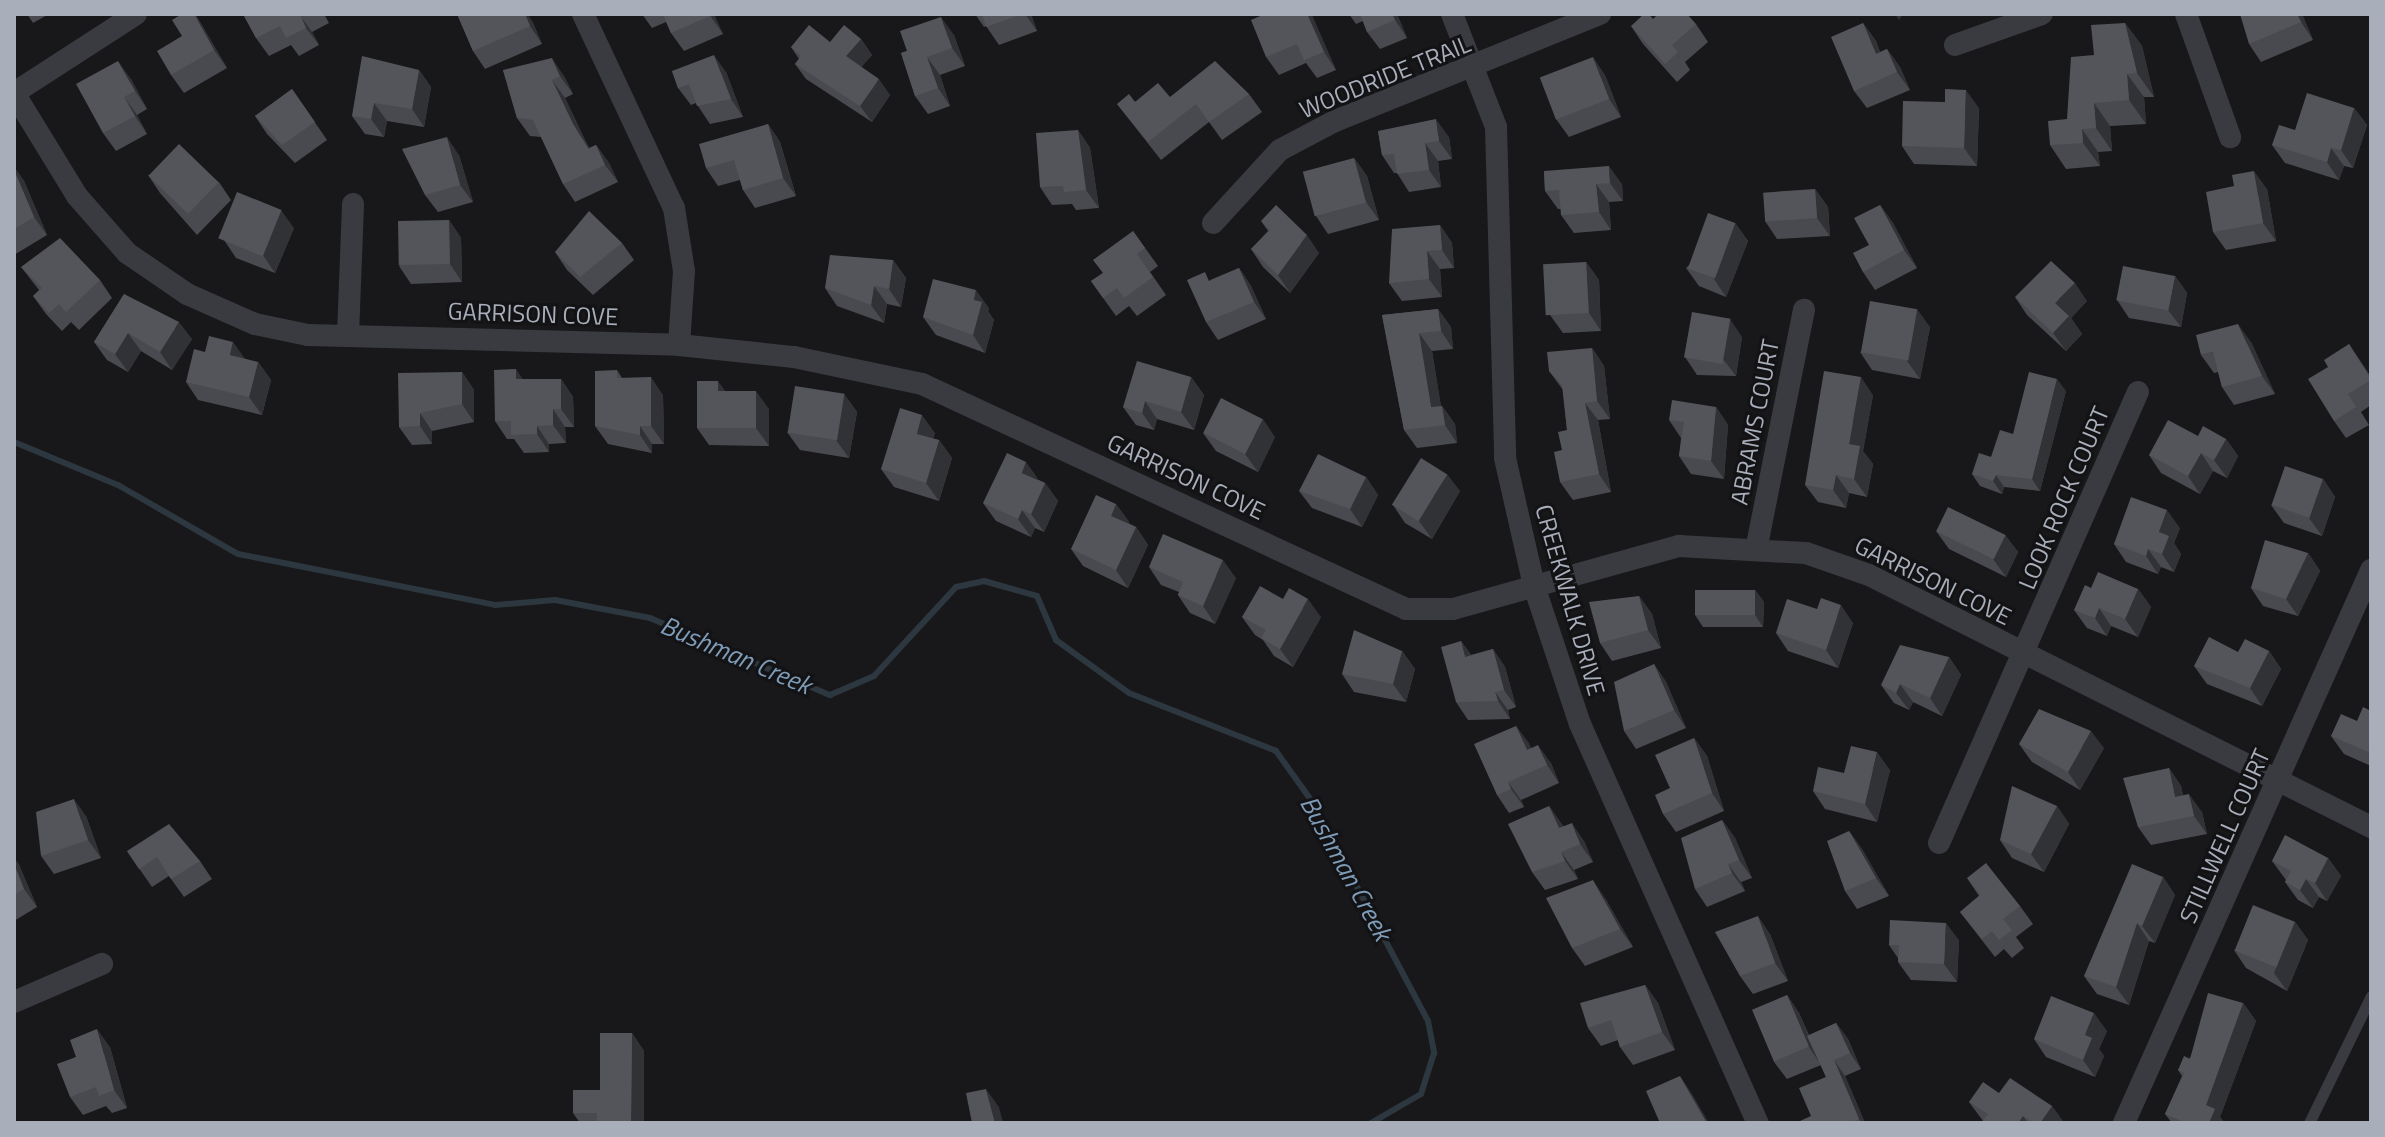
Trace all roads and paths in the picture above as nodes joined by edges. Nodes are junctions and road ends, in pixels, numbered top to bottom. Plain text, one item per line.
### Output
1 (136, 14) edge
2 (583, 14) edge
3 (1452, 14) edge
4 (1600, 14) edge
5 (2042, 14) edge
6 (2186, 14) edge
7 (1955, 45) dead end
8 (1478, 68) junction
9 (14, 93) edge
10 (2230, 137) dead end
11 (353, 204) dead end
12 (1213, 223) dead end
13 (1804, 310) dead end
14 (348, 335) junction
15 (679, 345) junction
16 (2138, 392) dead end
17 (1757, 545) junction
18 (2371, 570) edge
19 (1534, 586) junction
20 (2024, 655) junction
21 (2278, 783) junction
22 (2371, 827) edge
23 (1939, 843) dead end
24 (102, 964) dead end
25 (2371, 996) edge
26 (14, 1002) edge
27 (1758, 1123) edge
28 (2124, 1123) edge
29 (2309, 1123) edge

1 - 9 street
2 - 15 street
3 - 8 street, CREEKWALK DRIVE
4 - 8 street, WOODRIDE TRAIL
5 - 7 street
6 - 10 street
8 - 12 street, WOODRIDE TRAIL
8 - 19 street, CREEKWALK DRIVE
9 - 14 street, GARRISON COVE
11 - 14 street
13 - 17 street, ABRAMS COURT
14 - 15 street, GARRISON COVE
15 - 19 street, GARRISON COVE
16 - 20 street, LOOK ROCK COURT
17 - 19 street, GARRISON COVE
17 - 20 street, GARRISON COVE
18 - 21 street, STILLWELL COURT
19 - 27 street, CREEKWALK DRIVE
20 - 21 street, GARRISON COVE
20 - 23 street, LOOK ROCK COURT
21 - 22 street, GARRISON COVE
21 - 28 street, STILLWELL COURT
24 - 26 street
25 - 29 lane

